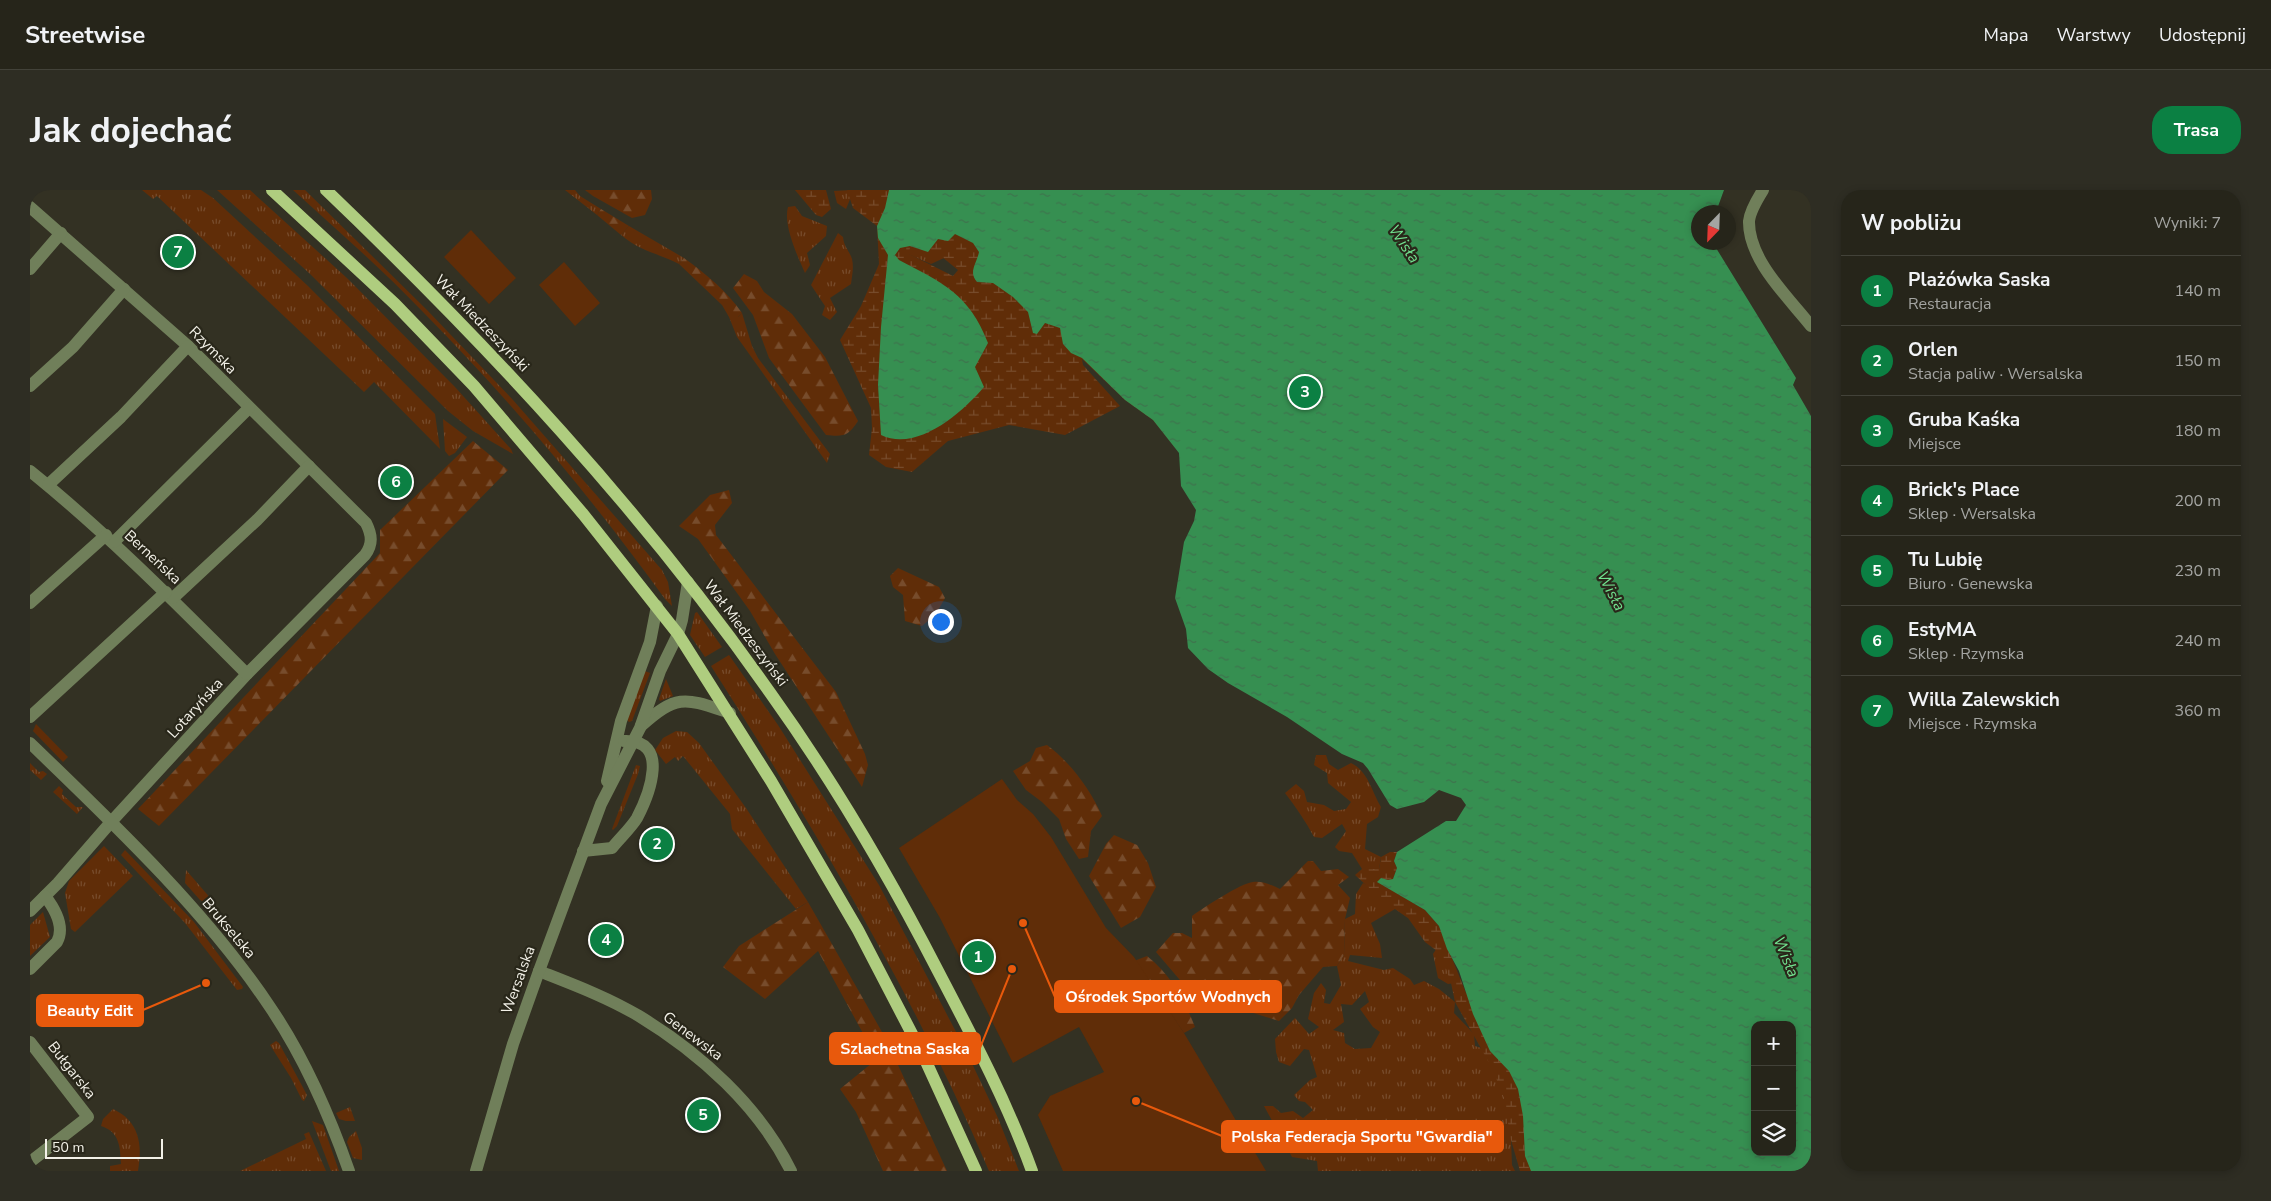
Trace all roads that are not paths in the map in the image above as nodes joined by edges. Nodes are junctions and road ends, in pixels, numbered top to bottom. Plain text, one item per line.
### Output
1 (272, 190) edge
2 (326, 190) edge
3 (1763, 190) edge
4 (30, 208) edge
5 (61, 233) junction
6 (30, 269) edge
7 (124, 289) junction
8 (1811, 326) edge
9 (188, 346) junction
10 (30, 386) edge
11 (249, 408) junction
12 (308, 466) junction
13 (30, 471) edge
14 (48, 485) junction
15 (366, 524) joint
16 (110, 538) junction
17 (688, 582) junction
18 (170, 595) junction
19 (30, 603) edge
20 (657, 606) junction
21 (678, 634) junction
22 (247, 674) junction
23 (730, 713) junction
24 (30, 717) edge
25 (640, 728) junction
26 (633, 740) junction
27 (616, 742) junction
28 (30, 743) edge
29 (601, 804) junction
30 (111, 822) junction
31 (583, 851) junction
32 (45, 896) junction
33 (30, 911) edge
34 (30, 970) edge
35 (538, 971) junction
36 (30, 1042) edge
37 (30, 1162) edge
38 (349, 1171) edge
39 (476, 1171) edge
40 (791, 1171) edge
41 (976, 1171) edge
42 (1032, 1171) edge

1 - 20 main road
2 - 17 main road, Wał Miedzeszyński
3 - 8 street
4 - 5 street, Rzymska
5 - 6 street
5 - 7 street, Rzymska
7 - 9 street, Rzymska
7 - 10 street
9 - 11 street, Rzymska
9 - 14 street
11 - 12 street, Rzymska
11 - 16 street
12 - 15 street, Rzymska
12 - 18 street
13 - 14 street, Berneńska
14 - 16 street, Berneńska
15 - 22 street, Lotaryńska
16 - 18 street, Berneńska
16 - 19 street
17 - 21 street, Wersalska
17 - 42 main road, Wał Miedzeszyński
18 - 22 street, Berneńska
18 - 24 street
20 - 21 main road
20 - 27 street, Wersalska
21 - 23 main road
21 - 25 street, Wersalska
22 - 30 street, Lotaryńska
23 - 25 street, Wersalska
23 - 41 main road
25 - 26 street, Wersalska
26 - 27 street
26 - 29 street, Wersalska
26 - 31 street
27 - 29 street, Wersalska
28 - 30 street, Brukselska
29 - 31 street, Wersalska
30 - 32 street, Lotaryńska
30 - 38 street, Brukselska
31 - 35 street, Wersalska
32 - 33 street, Lotaryńska
32 - 34 street
35 - 39 street, Wersalska
35 - 40 street, Genewska
36 - 37 street, Bułgarska

